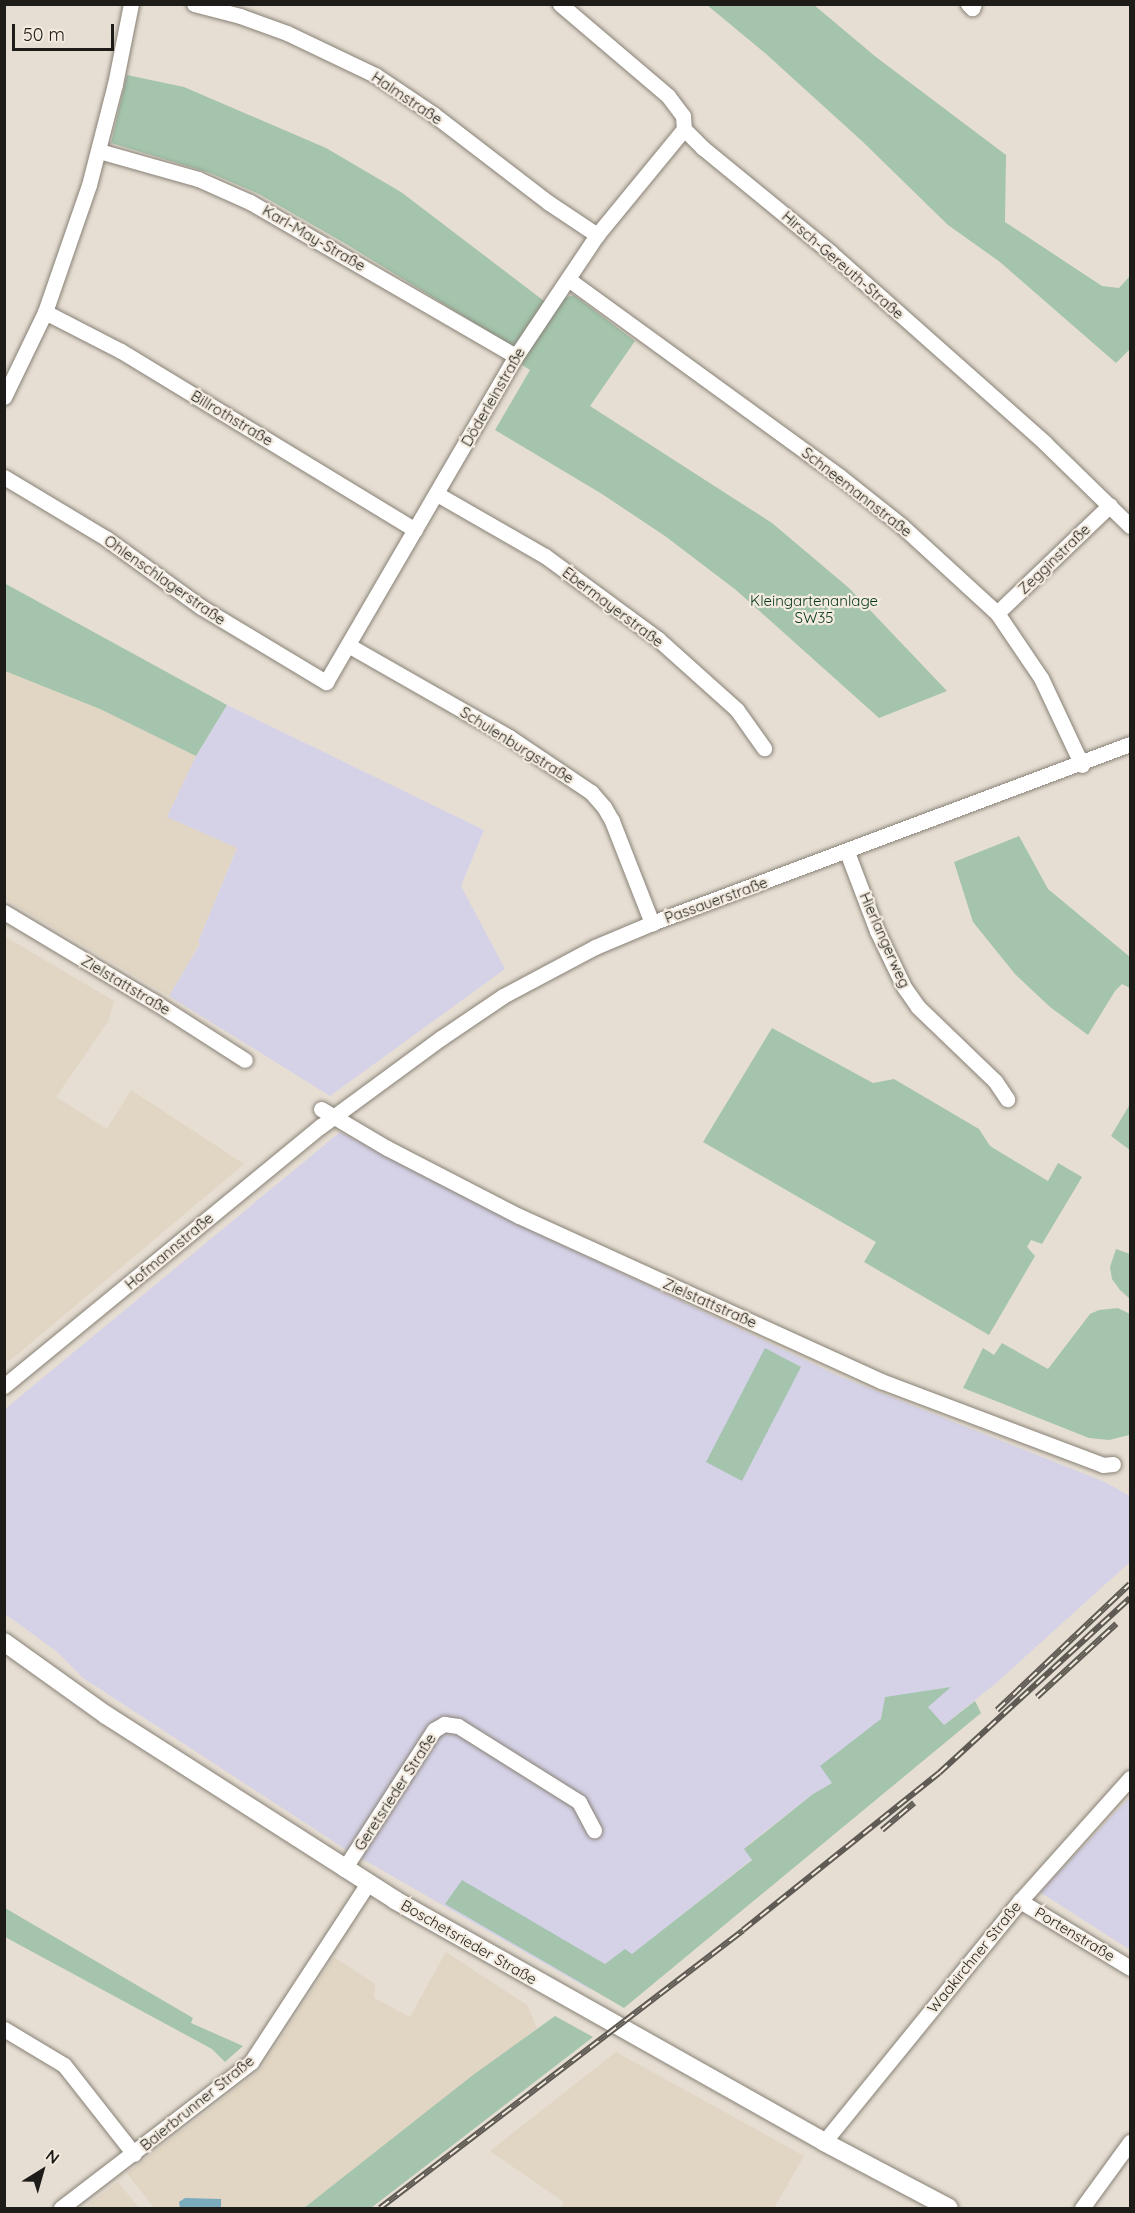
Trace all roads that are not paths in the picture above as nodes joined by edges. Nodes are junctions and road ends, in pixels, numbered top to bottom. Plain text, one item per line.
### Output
1 (131, 4) edge
2 (194, 4) edge
3 (560, 4) edge
4 (968, 4) edge
5 (974, 4) edge
6 (684, 129) junction
7 (99, 151) junction
8 (597, 235) junction
9 (567, 279) junction
10 (45, 312) junction
11 (516, 356) junction
12 (4, 397) edge
13 (4, 477) edge
14 (437, 495) junction
15 (1110, 505) junction
16 (1131, 526) edge
17 (415, 530) junction
18 (998, 613) junction
19 (348, 645) junction
20 (326, 682) joint
21 (1131, 744) edge
22 (764, 748) dead end
23 (1082, 765) junction
24 (847, 852) junction
25 (4, 912) edge
26 (652, 923) junction
27 (245, 1060) dead end
28 (1007, 1099) dead end
29 (327, 1113) junction
30 (4, 1386) edge
31 (1113, 1464) dead end
32 (5, 1644) edge
33 (1131, 1778) edge
34 (594, 1830) dead end
35 (344, 1869) junction
36 (368, 1883) junction
37 (1020, 1901) junction
38 (1131, 1968) edge
39 (4, 2029) edge
40 (824, 2142) junction
41 (1131, 2142) edge
42 (134, 2154) junction
43 (61, 2208) edge
44 (949, 2208) edge
45 (1082, 2208) edge

1 - 7 street
2 - 8 street, Halmstraße
3 - 6 street, Hirsch-Gereuth-Straße
4 - 5 street
6 - 8 street, Döderleinstraße
6 - 15 street, Hirsch-Gereuth-Straße
7 - 10 street
7 - 11 street, Karl-May-Straße
8 - 9 street, Döderleinstraße
9 - 11 street, Döderleinstraße
9 - 18 street, Schneemannstraße
10 - 12 street
10 - 17 street, Billrothstraße
11 - 14 street, Döderleinstraße
13 - 20 street, Ohlenschlagerstraße
14 - 17 street, Döderleinstraße
14 - 22 street, Ebermayerstraße
15 - 16 street, Hirsch-Gereuth-Straße
15 - 18 street, Zegginstraße
17 - 19 street, Döderleinstraße
18 - 23 street, Schneemannstraße
19 - 20 street, Döderleinstraße
19 - 26 street, Schulenburgstraße
21 - 23 street, Passauerstraße
23 - 24 street, Passauerstraße
24 - 26 street, Passauerstraße
24 - 28 street, Hierlangerweg
25 - 27 street, Zielstattstraße
26 - 29 street, Passauerstraße
29 - 30 street, Hofmannstraße
29 - 31 street, Zielstattstraße
32 - 35 main road, Boschetsrieder Straße
33 - 37 street, Waakirchner Straße
34 - 35 street, Geretsrieder Straße
35 - 36 main road, Boschetsrieder Straße
36 - 40 main road, Boschetsrieder Straße
36 - 42 street, Baierbrunner Straße
37 - 38 street, Portenstraße
37 - 40 street, Waakirchner Straße
39 - 42 street
40 - 44 main road, Boschetsrieder Straße
41 - 45 street
42 - 43 street, Baierbrunner Straße

